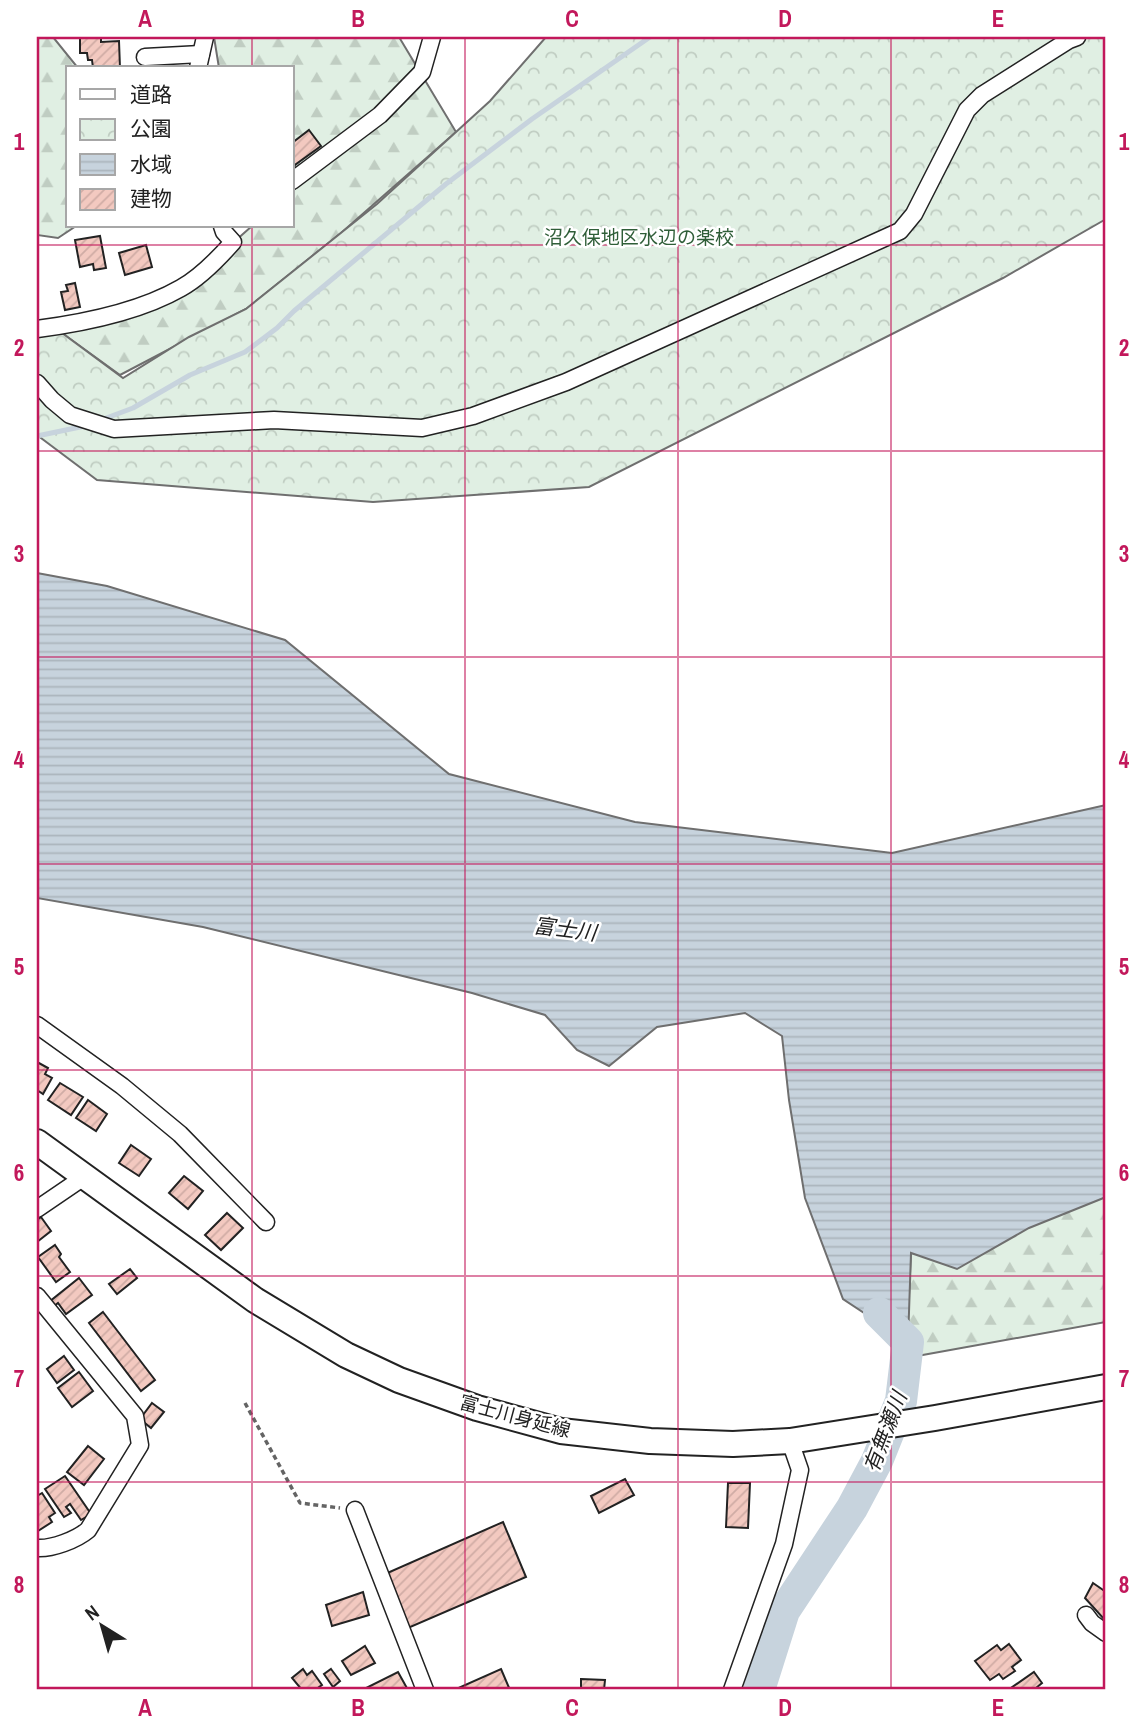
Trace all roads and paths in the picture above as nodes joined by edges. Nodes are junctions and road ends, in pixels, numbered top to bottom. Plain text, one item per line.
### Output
1 (205, 37) edge
2 (432, 37) edge
3 (1077, 37) edge
4 (145, 57) dead end
5 (200, 61) edge
6 (294, 180) edge
7 (226, 228) edge
8 (37, 328) edge
9 (37, 383) edge
10 (37, 1025) edge
11 (37, 1142) edge
12 (84, 1177) junction
13 (37, 1209) edge
14 (266, 1222) dead end
15 (37, 1296) edge
16 (1106, 1387) edge
17 (244, 1403) dead end
18 (793, 1440) junction
19 (355, 1510) joint
20 (37, 1548) edge
21 (1086, 1615) dead end
22 (1106, 1633) edge
23 (425, 1690) edge
24 (732, 1690) edge

1 - 5 street
2 - 6 street
3 - 9 street
4 - 5 street
7 - 8 street
10 - 14 street
11 - 12 main road, 富士川身延線
12 - 13 street
12 - 18 main road, 富士川身延線
15 - 20 street
16 - 18 main road, 富士川身延線
17 - 19 path
18 - 24 street
19 - 23 street
21 - 22 street

